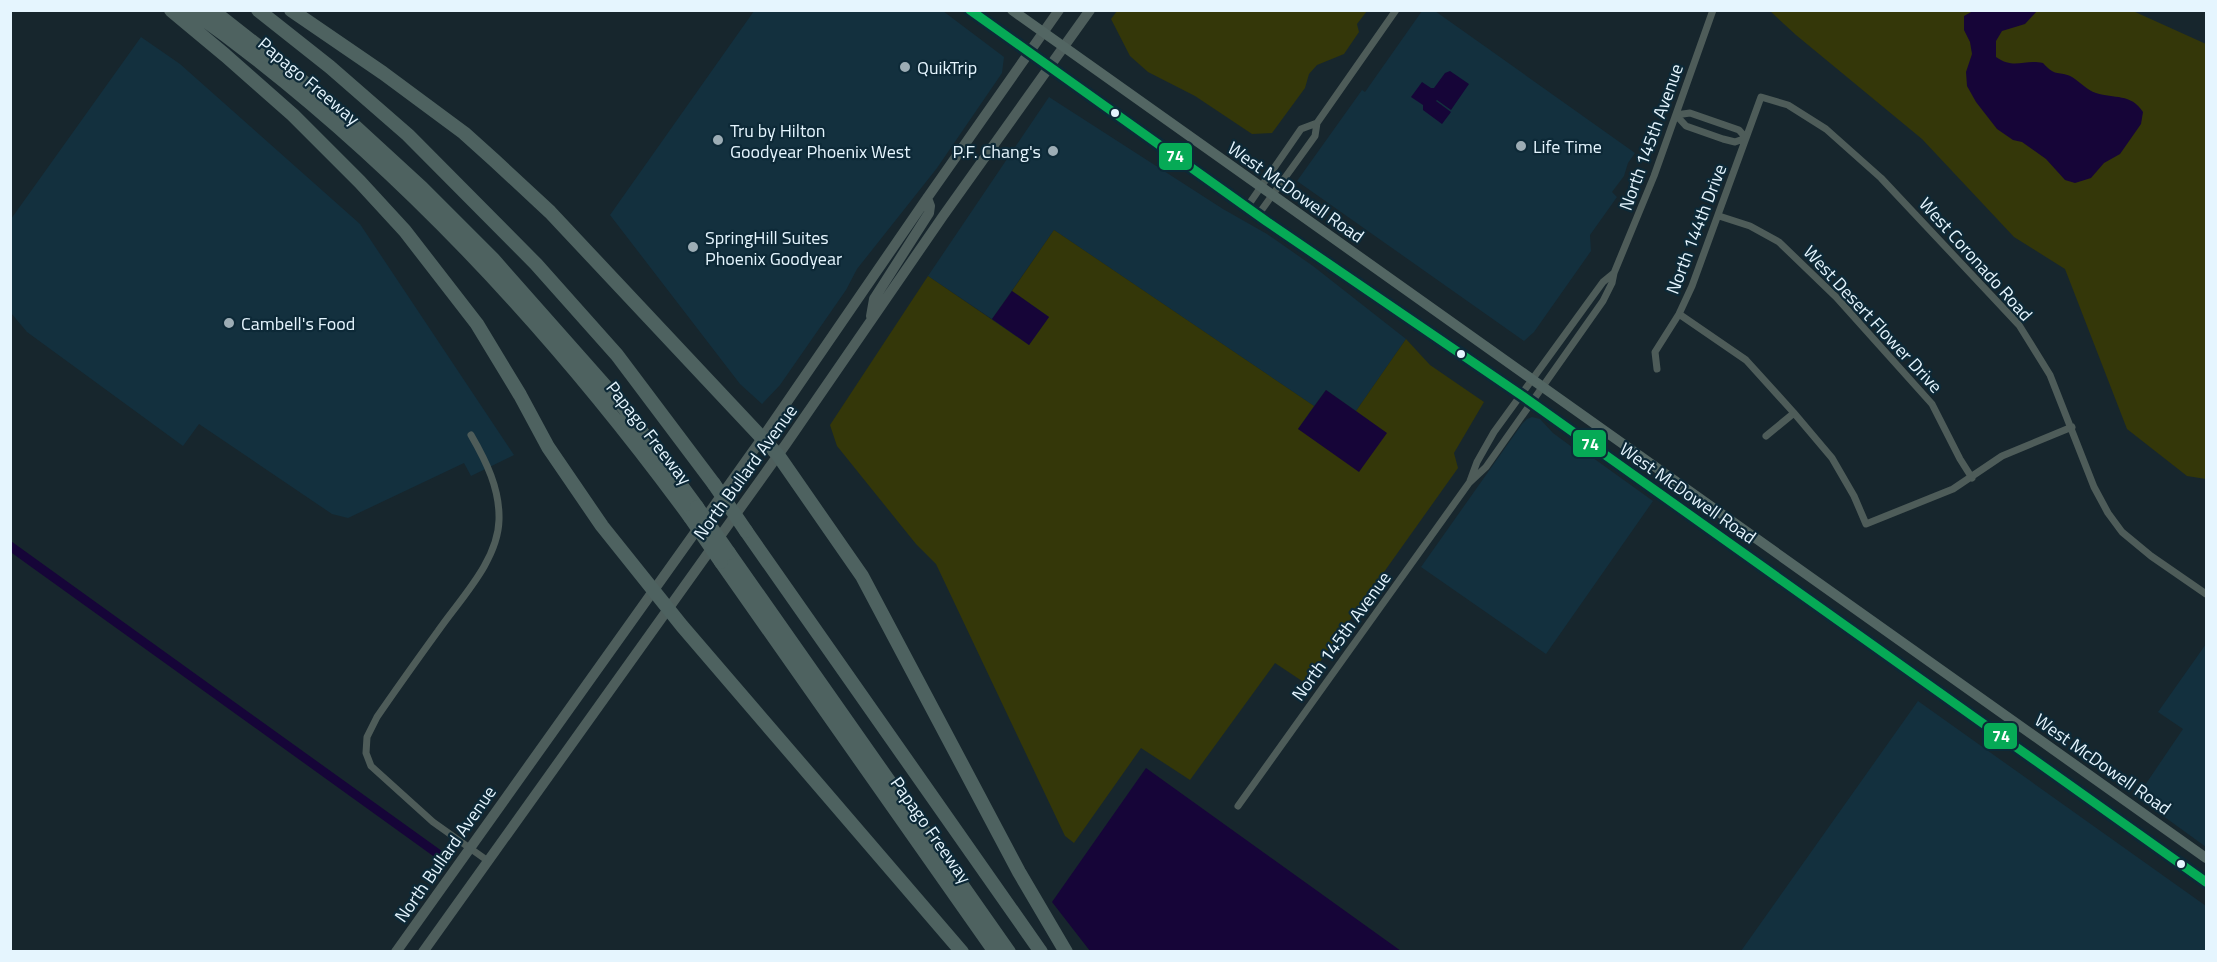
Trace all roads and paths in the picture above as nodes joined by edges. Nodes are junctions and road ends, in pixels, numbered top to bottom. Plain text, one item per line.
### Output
1 (171, 10) edge
2 (191, 10) edge
3 (212, 10) edge
4 (258, 10) edge
5 (291, 10) edge
6 (970, 10) edge
7 (1012, 10) edge
8 (1059, 10) edge
9 (1090, 10) edge
10 (1396, 10) edge
11 (1713, 10) edge
12 (1044, 33) junction
13 (1064, 48) junction
14 (1030, 53) junction
15 (1050, 68) junction
16 (1761, 97) joint
17 (1676, 115) junction
18 (1317, 123) junction
19 (1746, 138) junction
20 (1261, 187) junction
21 (1272, 194) junction
22 (927, 198) junction
23 (1247, 207) junction
24 (1258, 215) junction
25 (1719, 216) junction
26 (1614, 273) junction
27 (1679, 314) junction
28 (870, 322) junction
29 (1657, 369) dead end
30 (1533, 380) junction
31 (1544, 387) junction
32 (1521, 395) junction
33 (1532, 403) junction
34 (1794, 413) junction
35 (2072, 427) junction
36 (471, 435) dead end
37 (1766, 436) dead end
38 (762, 438) junction
39 (778, 455) junction
40 (1972, 478) junction
41 (1469, 483) junction
42 (694, 512) junction
43 (725, 558) junction
44 (654, 590) junction
45 (2206, 594) edge
46 (668, 609) junction
47 (1979, 697) junction
48 (1968, 712) junction
49 (1238, 806) dead end
50 (2133, 806) junction
51 (2122, 822) junction
52 (470, 848) junction
53 (2206, 858) edge
54 (488, 861) junction
55 (2206, 882) edge
56 (396, 951) edge
57 (423, 951) edge
58 (962, 951) edge
59 (994, 951) edge
60 (1009, 951) edge
61 (1041, 951) edge
62 (1066, 951) edge

1 - 44 highway
2 - 42 highway, Papago Freeway
3 - 42 highway
4 - 61 highway, Papago Freeway, bridge
5 - 38 highway
6 - 14 main road, West McDowell Road
7 - 12 main road, West McDowell Road
8 - 12 main road, North Bullard Avenue
9 - 13 main road, North Bullard Avenue
10 - 18 street
11 - 17 street, North 145th Avenue
12 - 13 main road, West McDowell Road
12 - 14 main road, North Bullard Avenue
13 - 15 main road, North Bullard Avenue
13 - 20 main road, West McDowell Road
14 - 15 main road, West McDowell Road
14 - 22 main road, North Bullard Avenue
15 - 23 main road, West McDowell Road
15 - 28 main road, North Bullard Avenue
16 - 19 street, North 144th Drive
16 - 35 street, West Coronado Road
17 - 19 street
17 - 19 street
17 - 26 street, North 145th Avenue
18 - 20 street
18 - 21 street
19 - 25 street, North 144th Drive
20 - 21 main road, West McDowell Road
20 - 23 street
21 - 24 street
21 - 30 main road, West McDowell Road
22 - 28 main road
22 - 38 main road, North Bullard Avenue
23 - 24 main road, West McDowell Road
24 - 32 main road, West McDowell Road
25 - 27 street, North 144th Drive
25 - 40 street, West Desert Flower Drive
26 - 30 street, North 145th Avenue
26 - 31 street, North 145th Avenue
27 - 29 street, North 144th Drive
27 - 34 street
28 - 39 main road, North Bullard Avenue
30 - 31 main road, West McDowell Road
30 - 32 street, North 145th Avenue
31 - 33 street, North 145th Avenue
31 - 47 main road, West McDowell Road
32 - 33 main road, West McDowell Road
32 - 41 street, North 145th Avenue
33 - 41 street, North 145th Avenue
33 - 48 main road, West McDowell Road
34 - 37 street
34 - 40 street
35 - 40 street
35 - 45 street, West Coronado Road
36 - 52 street
38 - 39 highway
38 - 44 main road, North Bullard Avenue
39 - 46 main road, North Bullard Avenue
39 - 62 highway
41 - 49 street, North 145th Avenue
42 - 43 highway, Papago Freeway, bridge
43 - 59 highway, Papago Freeway
43 - 60 highway
44 - 46 highway
44 - 52 main road, North Bullard Avenue
46 - 54 main road, North Bullard Avenue
46 - 58 highway
47 - 48 main road
47 - 50 main road, West McDowell Road
48 - 51 main road, West McDowell Road
50 - 51 main road
50 - 53 main road, West McDowell Road
51 - 55 main road, West McDowell Road
52 - 54 street
52 - 56 main road, North Bullard Avenue
54 - 57 main road, North Bullard Avenue

